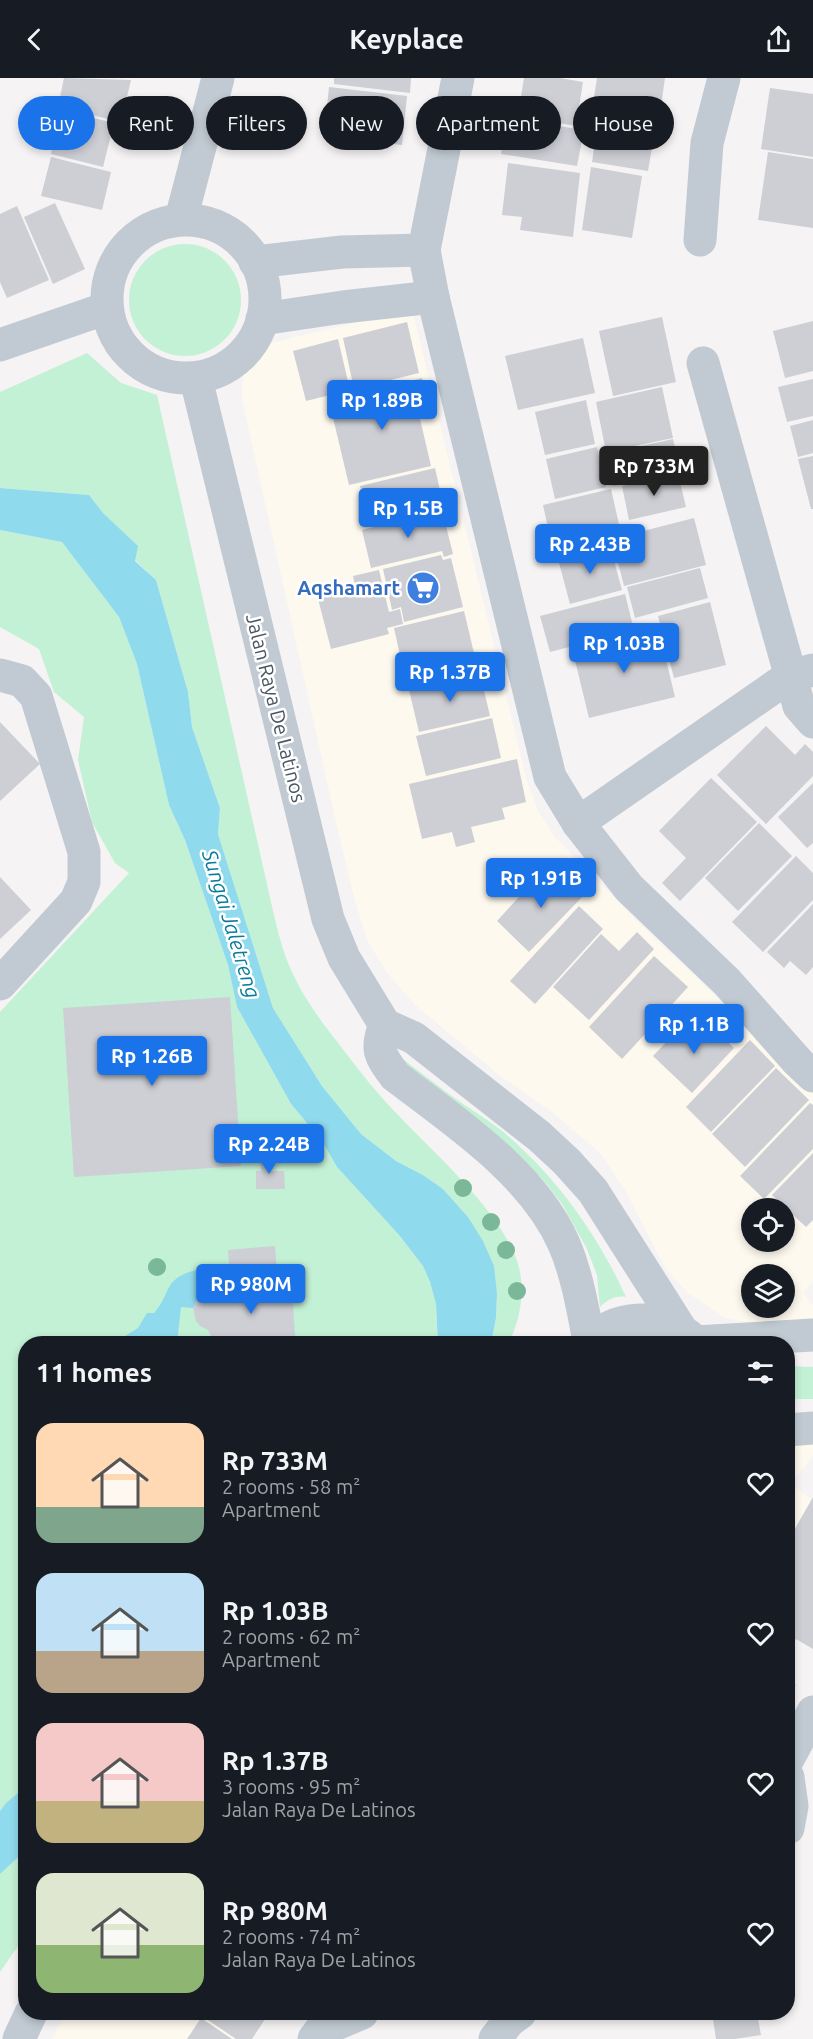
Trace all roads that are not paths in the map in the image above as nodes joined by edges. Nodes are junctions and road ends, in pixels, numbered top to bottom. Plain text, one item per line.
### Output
1 (218, 78) edge
2 (458, 78) edge
3 (724, 78) edge
4 (181, 219) junction
5 (700, 240) dead end
6 (424, 250) junction
7 (255, 262) junction
8 (433, 297) junction
9 (107, 308) junction
10 (262, 319) junction
11 (0, 345) edge
12 (703, 363) dead end
13 (196, 379) junction
14 (801, 673) edge
15 (0, 675) edge
16 (813, 722) edge
17 (578, 823) junction
18 (0, 984) edge
19 (385, 1025) junction
20 (813, 1076) edge
21 (813, 1335) edge
22 (587, 1336) edge
23 (597, 1336) edge
24 (686, 1336) edge
25 (689, 1336) edge
26 (782, 1336) edge
27 (813, 1428) edge
28 (795, 1429) edge
29 (813, 1712) edge
30 (795, 1746) edge
31 (28, 2020) edge
32 (339, 2020) edge
33 (510, 2020) edge
34 (312, 2028) edge
35 (19, 2039) edge
36 (495, 2039) edge

1 - 4 street
2 - 6 street
3 - 5 street
4 - 7 street
4 - 9 street
6 - 7 street
6 - 8 street
7 - 10 street
8 - 10 street
8 - 17 street
9 - 11 street
9 - 13 street
10 - 13 street
12 - 14 street
13 - 19 street, Jalan Raya De Latinos
14 - 16 street
14 - 17 street
15 - 18 street
17 - 20 street
19 - 22 street
19 - 25 street
21 - 26 street
23 - 24 street
27 - 28 street
29 - 30 street
31 - 35 street
32 - 34 street
33 - 36 street

